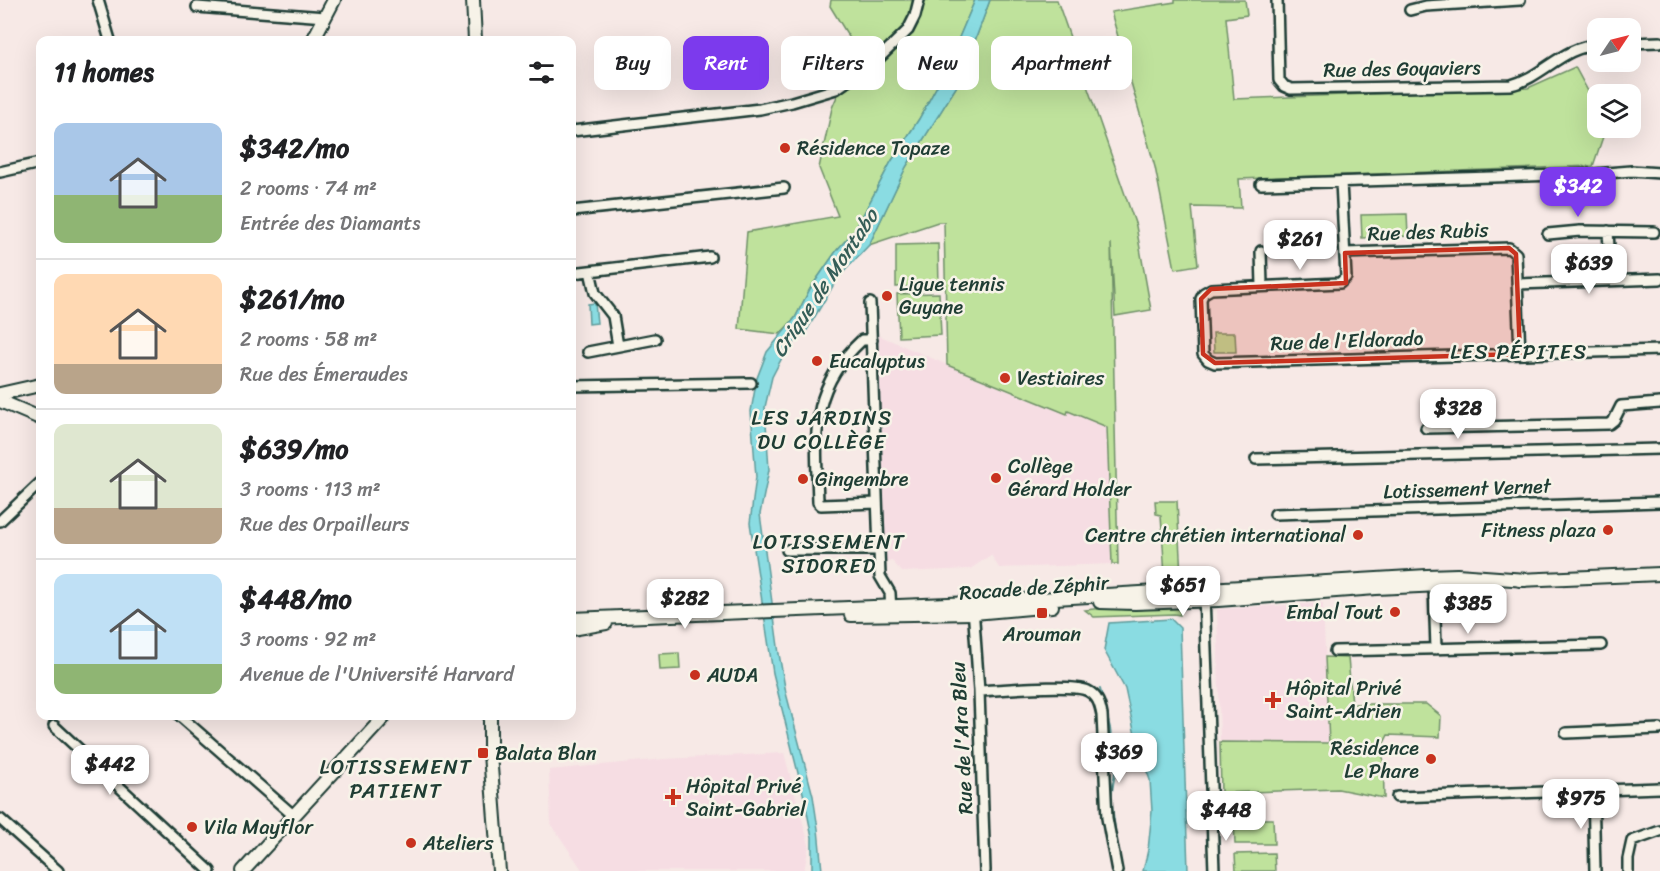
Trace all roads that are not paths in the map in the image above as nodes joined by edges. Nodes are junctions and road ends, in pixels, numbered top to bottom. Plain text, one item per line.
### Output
1 (98, 0) edge
2 (334, 0) edge
3 (473, 0) edge
4 (919, 0) edge
5 (1277, 0) edge
6 (1520, 0) edge
7 (197, 6) dead end
8 (1410, 10) dead end
9 (325, 17) junction
10 (109, 36) edge
11 (315, 36) edge
12 (475, 36) edge
13 (1660, 42) edge
14 (1641, 43) edge
15 (1587, 47) edge
16 (576, 130) edge
17 (36, 164) edge
18 (0, 172) edge
19 (1660, 173) edge
20 (1341, 182) junction
21 (1261, 183) dead end
22 (784, 188) dead end
23 (576, 211) edge
24 (1608, 231) junction
25 (1654, 232) dead end
26 (1548, 234) dead end
27 (1261, 251) dead end
28 (1346, 253) junction
29 (710, 257) dead end
30 (590, 271) junction
31 (576, 273) edge
32 (1660, 279) edge
33 (1611, 280) junction
34 (1517, 284) junction
35 (1262, 286) junction
36 (870, 303) dead end
37 (655, 339) dead end
38 (872, 340) junction
39 (618, 345) junction
40 (1660, 350) edge
41 (588, 352) dead end
42 (1520, 354) junction
43 (751, 383) dead end
44 (36, 386) edge
45 (576, 386) edge
46 (0, 394) edge
47 (0, 401) edge
48 (1660, 403) edge
49 (36, 416) edge
50 (1426, 428) dead end
51 (1660, 449) edge
52 (1256, 459) dead end
53 (36, 487) edge
54 (1660, 502) edge
55 (878, 503) junction
56 (1275, 514) dead end
57 (0, 521) edge
58 (787, 550) dead end
59 (879, 550) junction
60 (1659, 574) edge
61 (1526, 580) junction
62 (1434, 586) junction
63 (1204, 595) junction
64 (890, 607) junction
65 (974, 608) junction
66 (576, 619) edge
67 (1601, 645) dead end
68 (1436, 649) junction
69 (1335, 651) dead end
70 (979, 691) junction
71 (185, 720) edge
72 (381, 720) edge
73 (484, 720) edge
74 (490, 720) edge
75 (497, 720) edge
76 (54, 726) dead end
77 (1660, 729) edge
78 (1566, 733) dead end
79 (490, 754) junction
80 (491, 775) junction
81 (1660, 788) edge
82 (1593, 789) junction
83 (1397, 797) dead end
84 (294, 815) junction
85 (0, 819) edge
86 (1660, 831) edge
87 (57, 871) edge
88 (210, 871) edge
89 (243, 871) edge
90 (500, 871) edge
91 (985, 871) edge
92 (1117, 871) edge
93 (1214, 871) edge
94 (1595, 871) edge
95 (1629, 871) edge

1 - 10 street
2 - 9 main road
3 - 12 main road
4 - 16 street
5 - 15 street, Rue des Goyaviers
6 - 8 street
7 - 9 street
9 - 11 main road
13 - 14 street
17 - 18 street
19 - 20 street
20 - 21 street
20 - 28 street
22 - 23 street
24 - 25 street
24 - 26 street
24 - 33 street
27 - 35 street
28 - 34 street, Rue des Rubis
28 - 35 street
29 - 30 street
30 - 31 street
30 - 39 street
32 - 33 street
33 - 34 street
34 - 42 street, Rue des Rubis
35 - 42 street, Rue de l'Eldorado
36 - 38 street
37 - 39 street
38 - 55 street
38 - 55 street
39 - 41 street
40 - 42 street, Rue de l'Eldorado
43 - 45 street
44 - 46 main road
47 - 49 main road
48 - 50 street
51 - 52 street
53 - 57 street
54 - 56 street, Lotissement Vernet
55 - 59 street
58 - 59 street
59 - 64 street
60 - 61 main road, Rocade de Zéphir
61 - 62 main road, Rocade de Zéphir
61 - 63 main road, Rocade de Zéphir
62 - 63 main road, Rocade de Zéphir
62 - 68 street
63 - 65 main road, Rocade de Zéphir
63 - 93 street
64 - 65 main road, Rocade de Zéphir
64 - 66 main road, Rocade de Zéphir
65 - 70 street, Rue de l'Ara Bleu
67 - 68 street
68 - 69 street
70 - 91 street, Rue de l'Ara Bleu
70 - 92 street
71 - 84 street
72 - 84 main road
73 - 79 main road
74 - 79 main road
75 - 80 main road
76 - 88 street
77 - 78 street
79 - 80 main road
80 - 90 main road
81 - 82 street
82 - 83 street
82 - 94 street
84 - 89 main road
85 - 87 street
86 - 95 street

